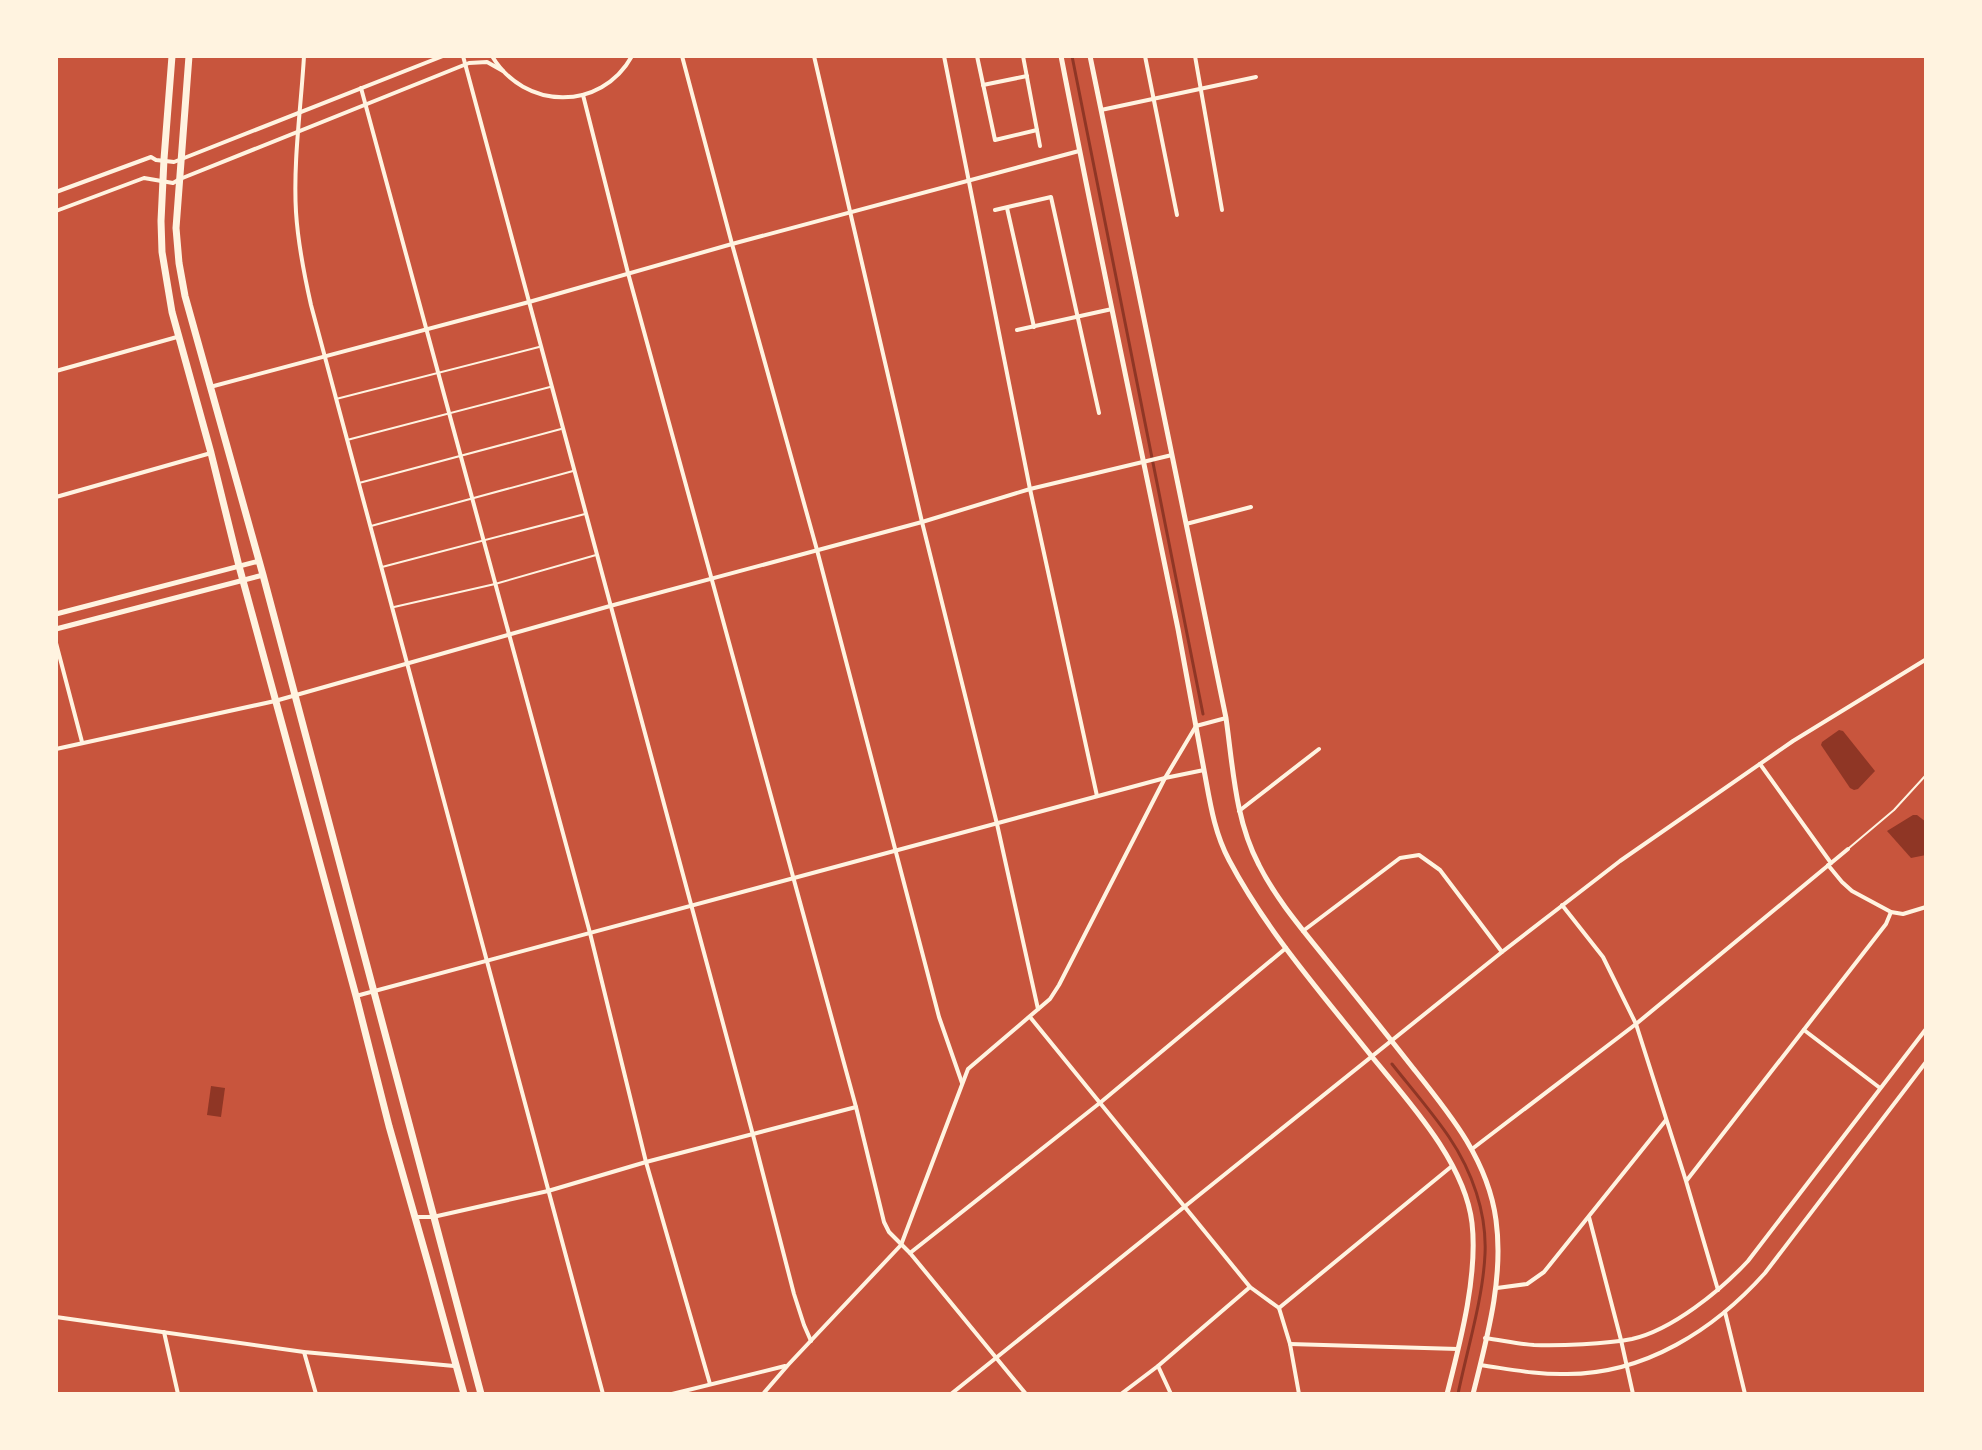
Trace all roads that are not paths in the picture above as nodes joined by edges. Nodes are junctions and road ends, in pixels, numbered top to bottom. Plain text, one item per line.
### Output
1 (172, 56) edge
2 (189, 56) edge
3 (304, 56) edge
4 (443, 56) edge
5 (463, 56) edge
6 (492, 56) edge
7 (632, 56) edge
8 (682, 56) edge
9 (814, 56) edge
10 (944, 56) edge
11 (977, 56) edge
12 (1023, 56) edge
13 (1061, 56) edge
14 (1090, 56) edge
15 (1145, 56) edge
16 (1195, 56) edge
17 (465, 64) junction
18 (503, 71) junction
19 (1027, 76) junction
20 (1256, 77) dead end
21 (983, 85) junction
22 (361, 88) junction
23 (1200, 89) junction
24 (583, 95) junction
25 (1154, 99) junction
26 (365, 105) junction
27 (1101, 110) junction
28 (300, 111) junction
29 (1037, 130) junction
30 (299, 132) junction
31 (1040, 146) dead end
32 (1079, 151) junction
33 (182, 158) junction
34 (164, 161) junction
35 (180, 179) junction
36 (163, 181) junction
37 (970, 181) junction
38 (56, 192) edge
39 (1007, 208) junction
40 (995, 210) dead end
41 (1222, 210) dead end
42 (56, 211) edge
43 (851, 213) junction
44 (1177, 215) dead end
45 (732, 244) junction
46 (628, 273) junction
47 (529, 302) junction
48 (1112, 309) junction
49 (1077, 317) junction
50 (1034, 327) junction
51 (427, 329) junction
52 (1017, 330) dead end
53 (179, 337) junction
54 (541, 346) junction
55 (324, 356) junction
56 (56, 371) edge
57 (438, 373) junction
58 (210, 387) junction
59 (551, 387) junction
60 (335, 399) junction
61 (1099, 413) dead end
62 (448, 414) junction
63 (562, 429) junction
64 (346, 441) junction
65 (211, 453) junction
66 (459, 456) junction
67 (1169, 456) junction
68 (1147, 461) junction
69 (574, 471) junction
70 (357, 483) junction
71 (1030, 489) junction
72 (56, 497) edge
73 (471, 499) junction
74 (1251, 507) dead end
75 (586, 513) junction
76 (922, 522) junction
77 (1186, 524) junction
78 (369, 526) junction
79 (483, 540) junction
80 (817, 550) junction
81 (597, 555) junction
82 (259, 561) junction
83 (239, 566) junction
84 (381, 567) junction
85 (263, 575) junction
86 (711, 579) junction
87 (243, 581) junction
88 (495, 584) junction
89 (610, 606) junction
90 (392, 607) junction
91 (56, 614) edge
92 (56, 629) edge
93 (509, 635) junction
94 (56, 643) edge
95 (1925, 660) edge
96 (406, 663) junction
97 (294, 694) junction
98 (275, 701) junction
99 (1223, 718) junction
100 (1197, 726) junction
101 (82, 742) junction
102 (56, 749) edge
103 (1319, 749) dead end
104 (1760, 764) junction
105 (1204, 770) junction
106 (1926, 775) edge
107 (1165, 778) junction
108 (1097, 796) junction
109 (1239, 811) junction
110 (997, 824) junction
111 (1848, 849) joint
112 (896, 851) junction
113 (1830, 864) junction
114 (792, 879) junction
115 (1562, 905) junction
116 (691, 906) junction
117 (1926, 907) edge
118 (1891, 912) junction
119 (1303, 931) junction
120 (590, 933) junction
121 (1286, 948) junction
122 (1502, 952) junction
123 (487, 961) junction
124 (374, 992) junction
125 (356, 996) junction
126 (1038, 1009) junction
127 (1030, 1017) junction
128 (1636, 1024) junction
129 (1926, 1029) edge
130 (1804, 1030) junction
131 (1390, 1042) junction
132 (1374, 1055) junction
133 (1926, 1062) edge
134 (962, 1083) junction
135 (1880, 1088) junction
136 (1101, 1102) junction
137 (856, 1107) junction
138 (1666, 1119) junction
139 (407, 1121) junction
140 (389, 1126) junction
141 (753, 1135) junction
142 (1472, 1149) junction
143 (646, 1162) junction
144 (1452, 1166) junction
145 (1686, 1181) junction
146 (548, 1191) junction
147 (1185, 1207) junction
148 (415, 1217) junction
149 (433, 1217) junction
150 (1589, 1217) junction
151 (901, 1245) junction
152 (910, 1253) junction
153 (1250, 1287) junction
154 (1497, 1288) junction
155 (1718, 1290) junction
156 (1279, 1308) junction
157 (1725, 1312) junction
158 (56, 1317) edge
159 (164, 1332) junction
160 (1485, 1338) junction
161 (1621, 1340) junction
162 (811, 1341) junction
163 (1290, 1344) junction
164 (1458, 1349) junction
165 (304, 1352) junction
166 (997, 1357) junction
167 (788, 1365) junction
168 (1480, 1365) junction
169 (1627, 1365) junction
170 (456, 1366) junction
171 (1158, 1366) junction
172 (710, 1384) junction
173 (178, 1394) edge
174 (316, 1394) edge
175 (464, 1394) edge
176 (481, 1394) edge
177 (603, 1394) edge
178 (672, 1394) edge
179 (763, 1394) edge
180 (951, 1394) edge
181 (1026, 1394) edge
182 (1121, 1394) edge
183 (1171, 1394) edge
184 (1299, 1394) edge
185 (1447, 1394) edge
186 (1473, 1394) edge
187 (1633, 1394) edge
188 (1745, 1394) edge

1 - 34 main road
2 - 33 main road
3 - 28 street
4 - 22 street
5 - 17 street
6 - 18 street
7 - 24 street
8 - 45 street
9 - 43 street
10 - 37 street
11 - 21 street
12 - 19 street
13 - 32 street
14 - 27 street
15 - 25 street
16 - 23 street
17 - 18 street
17 - 26 street
17 - 47 street
18 - 24 street
19 - 21 street
19 - 29 street
20 - 23 street
21 - 29 street
22 - 26 street
22 - 28 street
23 - 25 street
23 - 41 street
24 - 46 street
25 - 27 street
25 - 44 street
26 - 30 street
26 - 51 street
27 - 67 street
28 - 30 street
28 - 33 street
29 - 31 street
30 - 35 street
30 - 55 street
32 - 37 street
32 - 48 street
33 - 34 street
33 - 35 main road
34 - 36 main road
34 - 38 street
35 - 36 street
35 - 58 main road
36 - 42 street
36 - 53 main road
37 - 43 street
37 - 71 street
39 - 40 street
39 - 49 street
39 - 50 street
43 - 45 street
43 - 76 street
45 - 46 street
45 - 80 street
46 - 47 street
46 - 86 street
47 - 51 street
47 - 54 street
48 - 49 street
48 - 68 street
49 - 50 street
49 - 61 street
50 - 52 street
51 - 55 street
51 - 57 street
53 - 56 street
53 - 65 main road
54 - 57 lane
54 - 59 street
55 - 58 street
55 - 60 street
57 - 60 lane
57 - 62 street
58 - 82 main road
59 - 62 lane
59 - 63 street
60 - 64 street
62 - 64 lane
62 - 66 street
63 - 66 lane
63 - 69 street
64 - 70 street
65 - 72 street
65 - 83 main road
66 - 70 lane
66 - 73 street
67 - 68 street
67 - 77 street
68 - 71 street
68 - 100 street
69 - 73 lane
69 - 75 street
70 - 78 street
71 - 76 street
71 - 108 street
73 - 78 lane
73 - 79 street
74 - 77 street
75 - 79 lane
75 - 81 street
76 - 80 street
76 - 110 street
77 - 99 street
78 - 84 street
79 - 84 lane
79 - 88 street
80 - 86 street
80 - 112 street
81 - 88 lane
81 - 89 street
82 - 83 street
82 - 85 main road
83 - 87 main road
83 - 91 street
84 - 90 street
85 - 87 street
85 - 97 main road
86 - 89 street
86 - 114 street
87 - 92 street
87 - 98 main road
88 - 90 lane
88 - 93 street
89 - 93 street
89 - 116 street
90 - 96 street
93 - 96 street
93 - 120 street
94 - 101 street
95 - 104 street
96 - 97 street
96 - 123 street
97 - 98 street
97 - 124 main road
98 - 101 street
98 - 125 main road
99 - 100 street
99 - 109 street
100 - 105 street
100 - 107 street
101 - 102 street
103 - 109 street
104 - 113 street
104 - 115 street
105 - 107 street
105 - 121 street
106 - 111 lane
107 - 108 street
107 - 126 street
108 - 110 street
109 - 119 street
110 - 112 street
110 - 126 street
111 - 113 street
112 - 114 street
112 - 134 street
113 - 118 street
113 - 128 street
114 - 116 street
114 - 137 street
115 - 122 street
115 - 128 street
116 - 120 street
116 - 141 street
117 - 118 street
118 - 130 street
119 - 122 street
119 - 131 street
120 - 123 street
120 - 143 street
121 - 132 street
121 - 136 street
122 - 131 street
123 - 124 street
123 - 146 street
124 - 125 street
124 - 139 main road
125 - 140 main road
126 - 127 street
127 - 134 street
127 - 136 street
128 - 138 street
128 - 142 street
129 - 135 street
130 - 135 street
130 - 145 street
131 - 132 street
131 - 142 street
132 - 144 street
132 - 147 street
133 - 157 street
134 - 151 street
135 - 155 street
136 - 147 street
136 - 152 street
137 - 141 street
137 - 151 street
138 - 145 street
138 - 150 street
139 - 140 main road
139 - 149 main road
140 - 148 main road
141 - 143 street
141 - 162 street
142 - 154 street
143 - 146 street
143 - 172 street
144 - 156 street
144 - 164 street
145 - 155 street
146 - 149 street
146 - 177 street
147 - 153 street
147 - 166 street
148 - 149 street
148 - 170 main road
149 - 176 main road
150 - 154 street
150 - 161 street
151 - 152 street
151 - 162 street
152 - 166 street
153 - 156 street
153 - 171 street
154 - 160 street
155 - 161 street
156 - 163 street
157 - 169 street
157 - 188 street
158 - 159 street
159 - 165 street
159 - 173 street
160 - 161 street
160 - 168 street
161 - 169 street
162 - 167 street
163 - 164 street
163 - 184 street
164 - 185 street
165 - 170 street
165 - 174 street
166 - 180 street
166 - 181 street
167 - 172 street
167 - 179 street
168 - 169 street
168 - 186 street
169 - 187 street
170 - 175 main road
171 - 182 street
171 - 183 street
172 - 178 street

